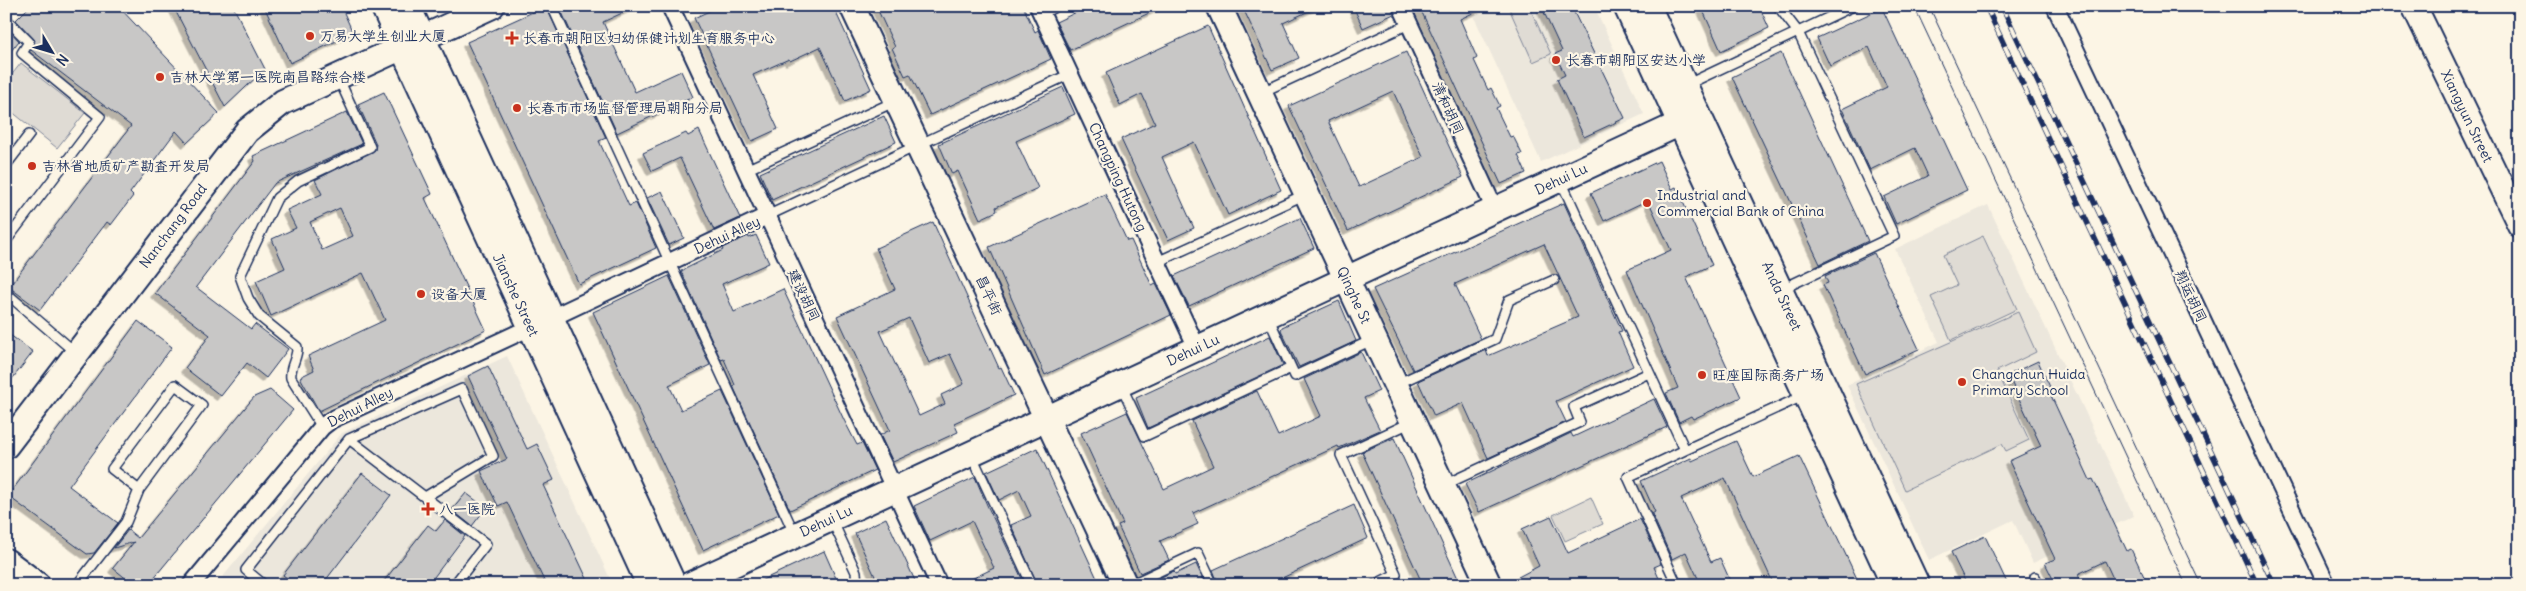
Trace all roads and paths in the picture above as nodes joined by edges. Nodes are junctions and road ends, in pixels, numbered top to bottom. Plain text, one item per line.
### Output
1 (383, 6) edge
2 (408, 6) edge
3 (492, 6) edge
4 (552, 6) edge
5 (670, 6) edge
6 (852, 6) edge
7 (1057, 6) edge
8 (1219, 6) edge
9 (1401, 6) edge
10 (1627, 6) edge
11 (1647, 6) edge
12 (1778, 6) edge
13 (1853, 6) edge
14 (2055, 6) edge
15 (2414, 6) edge
16 (1040, 10) edge
17 (6, 19) edge
18 (1409, 24) junction
19 (1798, 32) junction
20 (413, 43) junction
21 (1070, 74) junction
22 (338, 77) junction
23 (1684, 86) junction
24 (1259, 93) junction
25 (897, 101) junction
26 (1689, 119) junction
27 (29, 135) dead end
28 (918, 146) junction
29 (6, 165) edge
30 (746, 170) junction
31 (1560, 179) junction
32 (1306, 194) junction
33 (1495, 210) junction
34 (768, 216) junction
35 (2520, 225) edge
36 (6, 241) edge
37 (670, 262) junction
38 (1157, 262) junction
39 (1346, 279) junction
40 (1554, 280) dead end
41 (1779, 290) junction
42 (6, 293) edge
43 (1267, 316) junction
44 (541, 322) junction
45 (1374, 338) junction
46 (1197, 348) junction
47 (77, 354) junction
48 (1291, 368) junction
49 (1650, 373) junction
50 (1121, 384) junction
51 (1396, 385) junction
52 (1807, 394) junction
53 (1046, 418) junction
54 (1413, 421) junction
55 (322, 427) junction
56 (349, 439) junction
57 (6, 446) edge
58 (1685, 450) junction
59 (971, 454) junction
60 (1443, 486) junction
61 (894, 489) junction
62 (139, 490) junction
63 (425, 497) junction
64 (831, 519) junction
65 (796, 535) junction
66 (6, 561) edge
67 (38, 585) edge
68 (77, 585) edge
69 (191, 585) edge
70 (264, 585) edge
71 (454, 585) edge
72 (649, 585) edge
73 (674, 585) edge
74 (689, 585) edge
75 (857, 585) edge
76 (939, 585) edge
77 (1032, 585) edge
78 (1125, 585) edge
79 (1130, 585) edge
80 (1213, 585) edge
81 (1374, 585) edge
82 (1489, 585) edge
83 (1677, 585) edge
84 (1895, 585) edge
85 (1916, 585) edge
86 (2327, 585) edge

1 - 20 street, Jianshe Street
2 - 20 street, Jianshe Street
3 - 20 street, Nanchang Road
4 - 37 lane
5 - 30 street, 建设胡同
6 - 25 street, 昌平街
7 - 16 lane
8 - 24 street, Qinghe St
9 - 18 street, 清和胡同
10 - 26 main road, Anda Street
11 - 23 main road, Anda Street
12 - 19 lane
13 - 19 lane
14 - 86 street, 翔运胡同
15 - 35 street, Xiangyun Street
16 - 21 street, Changping Hutong
17 - 36 lane
18 - 24 lane
18 - 33 street, 清和胡同
19 - 23 lane
19 - 41 lane
20 - 22 street, Nanchang Road
20 - 44 street, Jianshe Street
21 - 28 lane
21 - 38 street, Changping Hutong
22 - 47 street, Nanchang Road
22 - 55 lane
23 - 26 main road, Anda Street
24 - 32 street, Qinghe St
25 - 28 street, 昌平街
25 - 30 lane
26 - 31 street, Dehui Lu
26 - 41 main road, Anda Street
26 - 52 main road, Anda Street
27 - 29 lane
28 - 34 lane
28 - 53 street, 昌平街
30 - 34 street, 建设胡同
31 - 33 street, Dehui Lu
31 - 49 lane
32 - 38 lane
32 - 39 street, Qinghe St
33 - 39 street, Dehui Lu
34 - 37 street, Dehui Alley
34 - 61 street, 建设胡同
37 - 44 street, Dehui Alley
37 - 65 lane
38 - 46 street, Changping Hutong
39 - 43 street, Dehui Lu
39 - 45 street, Qinghe St
40 - 51 lane
41 - 85 main road, Anda Street
42 - 47 lane
43 - 46 street, Dehui Lu
43 - 48 lane
44 - 55 street, Dehui Alley
44 - 72 street, Jianshe Street
44 - 73 street, Jianshe Street
45 - 48 lane
45 - 51 street, Qinghe St
46 - 50 street, Dehui Lu
47 - 57 street, Nanchang Road
48 - 50 lane
49 - 58 lane
49 - 60 lane
50 - 53 street, Dehui Lu
51 - 54 street, Qinghe St
52 - 58 lane
52 - 84 main road, Anda Street
53 - 59 street, Dehui Lu
53 - 78 street, 昌平街
54 - 60 street, Qinghe St
54 - 81 lane
55 - 69 street, Dehui Alley
56 - 63 lane
56 - 63 lane
56 - 70 lane
58 - 83 lane
59 - 61 street, Dehui Lu
59 - 77 lane
60 - 82 street, Qinghe St
61 - 64 street, Dehui Lu
61 - 76 street, 建设胡同
62 - 62 lane
62 - 68 lane
63 - 71 lane
64 - 65 street, Dehui Lu
64 - 75 lane
65 - 74 street, Dehui Lu
66 - 67 street
79 - 80 lane

